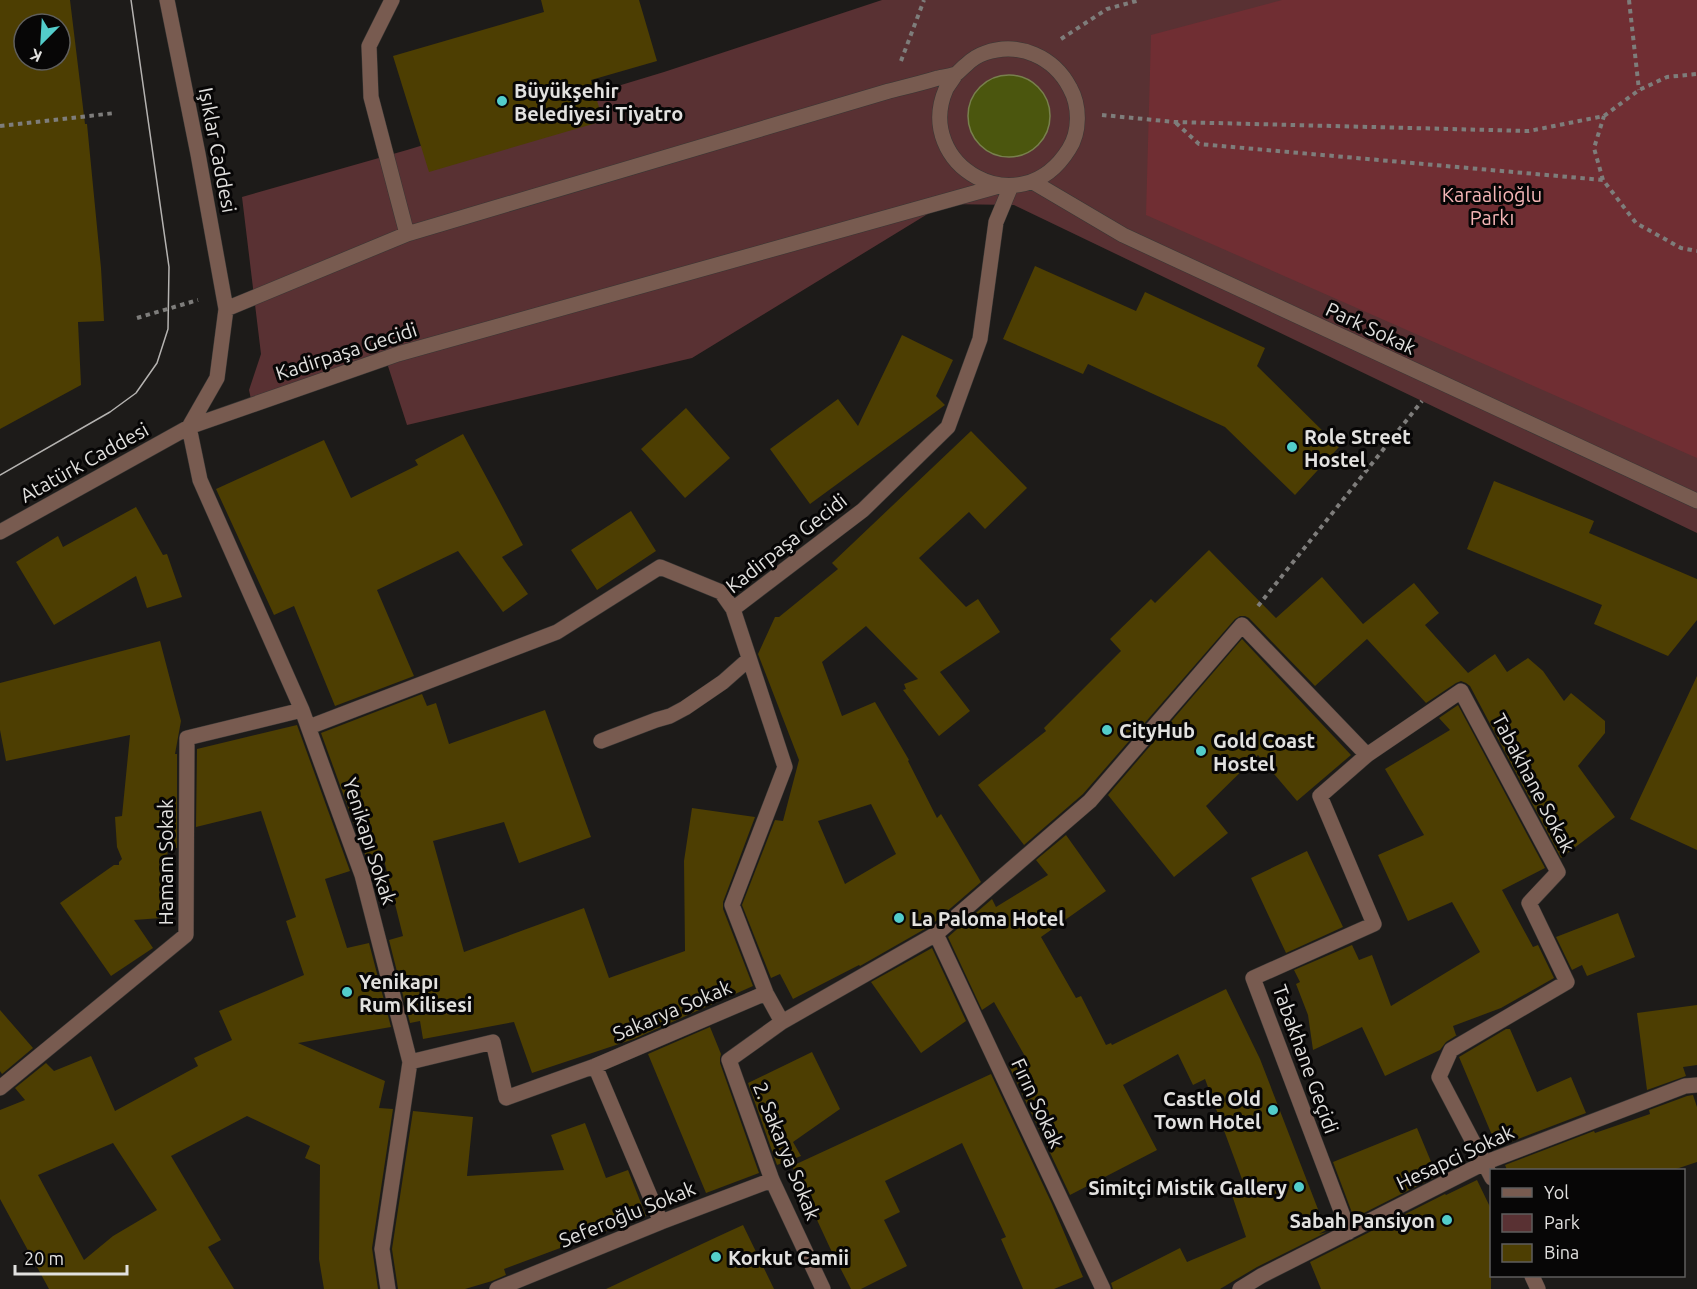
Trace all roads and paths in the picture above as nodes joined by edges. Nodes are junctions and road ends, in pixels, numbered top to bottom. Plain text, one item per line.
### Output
1 (167, 0) edge
2 (392, 0) edge
3 (924, 0) edge
4 (1140, 0) edge
5 (1629, 0) edge
6 (1037, 55) junction
7 (956, 74) junction
8 (1697, 74) edge
9 (1640, 90) junction
10 (889, 91) junction
11 (115, 113) dead end
12 (1106, 115) dead end
13 (1604, 116) junction
14 (1175, 122) junction
15 (0, 126) edge
16 (1603, 180) junction
17 (1033, 182) junction
18 (1007, 185) junction
19 (407, 234) junction
20 (1697, 251) edge
21 (223, 293) junction
22 (226, 309) junction
23 (137, 318) dead end
24 (1438, 381) junction
25 (189, 427) junction
26 (1697, 501) edge
27 (0, 532) edge
28 (733, 609) junction
29 (1242, 625) junction
30 (749, 659) junction
31 (302, 710) junction
32 (309, 727) junction
33 (601, 741) dead end
34 (1367, 755) junction
35 (936, 934) junction
36 (766, 993) junction
37 (782, 1022) junction
38 (410, 1062) junction
39 (595, 1066) junction
40 (1697, 1085) edge
41 (0, 1088) edge
42 (1484, 1163) junction
43 (1490, 1176) edge
44 (772, 1180) junction
45 (661, 1222) junction
46 (1349, 1232) junction
47 (1264, 1282) edge
48 (388, 1289) edge
49 (497, 1289) edge
50 (823, 1289) edge
51 (1103, 1289) edge
52 (1240, 1289) edge

1 - 21 street, Işıklar Caddesi
2 - 19 street
3 - 10 path
4 - 6 path
5 - 9 path
6 - 7 street
6 - 17 street
7 - 10 street
7 - 18 street
8 - 9 path
9 - 13 path
10 - 19 street
11 - 15 path
12 - 14 path
13 - 14 path
13 - 16 path
14 - 16 path
16 - 20 path
17 - 18 street
17 - 24 street, Park Sokak
18 - 25 street, Kadirpaşa Gecidi
18 - 28 street, Kadirpaşa Gecidi
19 - 22 street
21 - 22 street, Işıklar Caddesi
21 - 23 path
22 - 25 street, Işıklar Caddesi
24 - 26 street, Park Sokak
24 - 29 path
25 - 27 street, Atatürk Caddesi
25 - 31 street, Yenikapı Sokak
28 - 30 street, Kadirpaşa Gecidi
28 - 32 street
29 - 34 street
29 - 35 street
30 - 33 street
30 - 36 street, Kadirpaşa Gecidi
31 - 32 street, Yenikapı Sokak
31 - 41 street, Hamam Sokak
32 - 38 street, Yenikapı Sokak
34 - 42 street, Tabakhane Sokak
34 - 46 street, Tabakhane Geçidi
35 - 37 street
35 - 51 street, Fırın Sokak
36 - 37 street, Kadirpaşa Gecidi
36 - 39 street, Sakarya Sokak
37 - 44 street, 2. Sakarya Sokak
38 - 39 street, Sakarya Sokak
38 - 48 street, Yenikapı Sokak
39 - 45 street
40 - 42 street, Hesapci Sokak
42 - 43 street
42 - 46 street, Hesapci Sokak
44 - 45 street, Seferoğlu Sokak
44 - 50 street, 2. Sakarya Sokak
45 - 49 street, Seferoğlu Sokak
46 - 47 street, Hesapci Sokak
47 - 52 street, Hesapci Sokak

